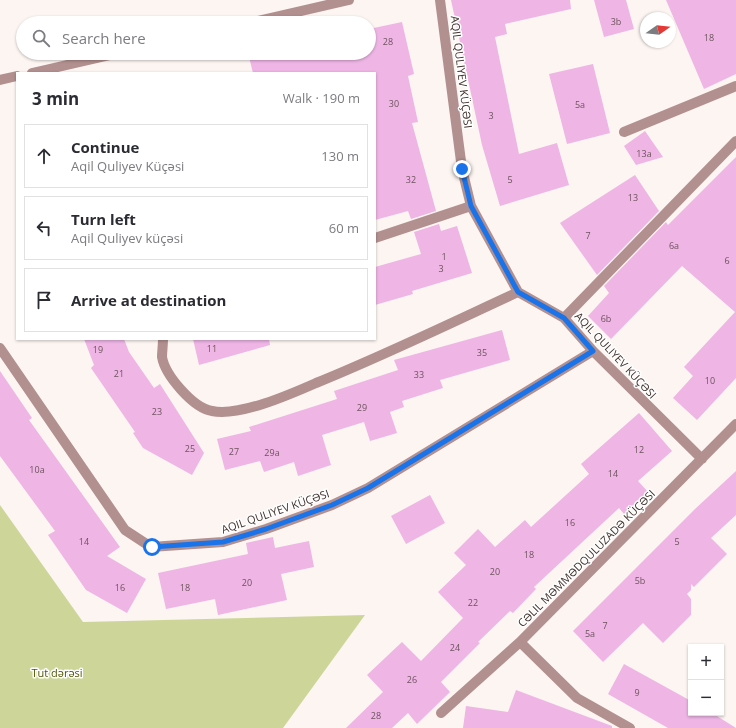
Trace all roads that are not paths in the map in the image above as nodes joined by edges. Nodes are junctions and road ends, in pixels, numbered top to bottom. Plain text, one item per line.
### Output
1 (349, 0) edge
2 (440, 0) edge
3 (279, 16) edge
4 (89, 60) edge
5 (36, 72) edge
6 (16, 76) edge
7 (0, 80) edge
8 (736, 86) edge
9 (624, 132) dead end
10 (736, 141) edge
11 (471, 206) junction
12 (376, 238) edge
13 (518, 292) junction
14 (564, 318) junction
15 (163, 340) edge
16 (0, 348) edge
17 (593, 351) junction
18 (736, 424) edge
19 (702, 459) junction
20 (520, 642) junction
21 (441, 713) dead end
22 (630, 728) edge

1 - 3 street
2 - 11 street, AQIL QULIYEV KÜÇƏSI
4 - 5 street
6 - 7 street
8 - 9 street
10 - 14 street
11 - 12 street
11 - 13 street, AQIL QULIYEV KÜÇƏSI
13 - 14 street, AQIL QULIYEV KÜÇƏSI
13 - 15 street
14 - 17 street, AQIL QULIYEV KÜÇƏSI
16 - 17 street, AQIL QULIYEV KÜÇƏSI
17 - 19 street, AQIL QULIYEV KÜÇƏSI
18 - 19 street, CƏLIL MƏMMƏDQULUZADƏ KÜÇƏSI
19 - 20 street, CƏLIL MƏMMƏDQULUZADƏ KÜÇƏSI
20 - 21 street
20 - 22 street, CƏLIL MƏMMƏDQULUZADƏ KÜÇƏSI

